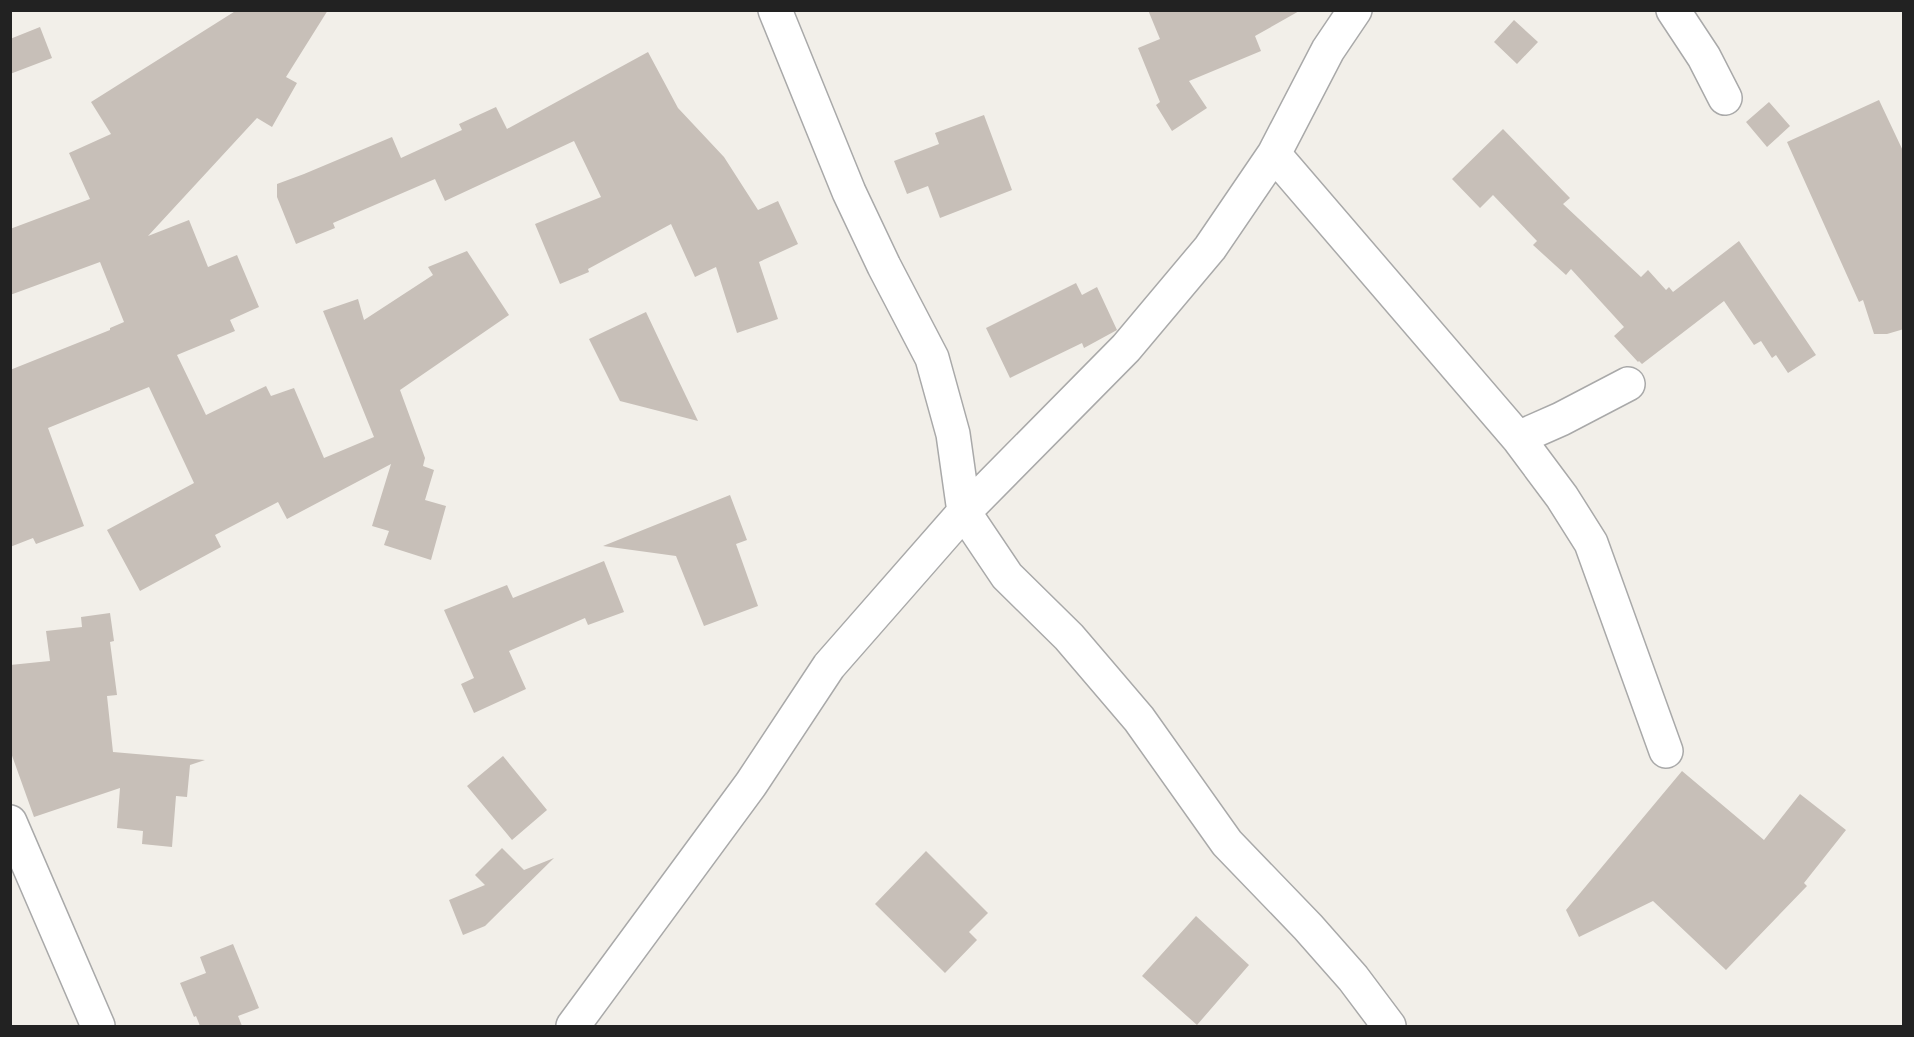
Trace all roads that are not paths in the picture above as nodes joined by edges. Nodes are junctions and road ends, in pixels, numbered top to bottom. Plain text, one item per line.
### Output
1 (775, 10) edge
2 (1355, 10) edge
3 (1673, 10) edge
4 (1725, 98) dead end
5 (1274, 154) junction
6 (1628, 384) dead end
7 (1518, 438) junction
8 (964, 512) junction
9 (1666, 751) dead end
10 (10, 822) edge
11 (98, 1026) edge
12 (573, 1026) edge
13 (1389, 1026) edge

1 - 8 street
2 - 5 street
3 - 4 street
5 - 7 street
5 - 8 street
6 - 7 street
7 - 9 street
8 - 12 street
8 - 13 street
10 - 11 street

